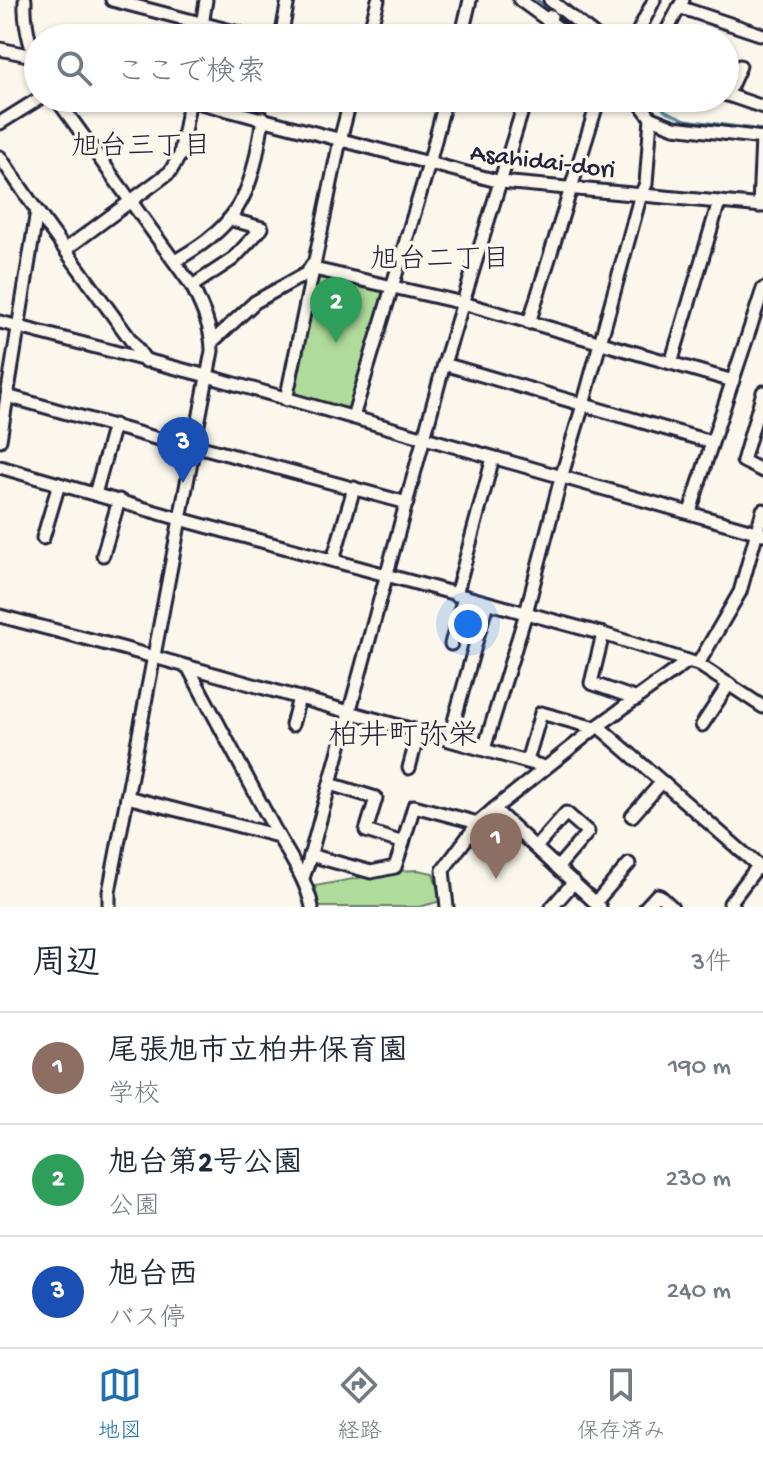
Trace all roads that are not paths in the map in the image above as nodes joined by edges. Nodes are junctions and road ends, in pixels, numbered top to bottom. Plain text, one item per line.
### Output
1 (25, 0) edge
2 (116, 0) edge
3 (206, 0) edge
4 (288, 0) edge
5 (378, 0) edge
6 (470, 0) edge
7 (520, 0) edge
8 (654, 0) edge
9 (680, 3) edge
10 (554, 8) edge
11 (203, 23) junction
12 (27, 24) edge
13 (207, 24) edge
14 (284, 24) edge
15 (372, 24) edge
16 (464, 24) edge
17 (577, 24) edge
18 (642, 24) edge
19 (670, 24) edge
20 (734, 24) edge
21 (739, 26) edge
22 (763, 35) edge
23 (0, 49) edge
24 (24, 55) edge
25 (739, 99) edge
26 (763, 107) edge
27 (24, 108) edge
28 (66, 112) edge
29 (185, 112) edge
30 (239, 112) edge
31 (347, 112) edge
32 (442, 112) edge
33 (522, 112) edge
34 (595, 112) edge
35 (646, 112) edge
36 (263, 118) junction
37 (651, 118) junction
38 (0, 123) edge
39 (762, 138) edge
40 (340, 140) junction
41 (0, 157) edge
42 (429, 164) junction
43 (501, 182) junction
44 (571, 188) junction
45 (641, 194) junction
46 (132, 201) junction
47 (719, 202) junction
48 (761, 206) edge
49 (37, 211) junction
50 (229, 219) junction
51 (66, 249) junction
52 (175, 261) junction
53 (315, 265) junction
54 (192, 286) junction
55 (392, 286) junction
56 (763, 289) edge
57 (463, 303) junction
58 (0, 322) edge
59 (529, 323) junction
60 (18, 327) junction
61 (599, 341) junction
62 (212, 342) junction
63 (146, 361) junction
64 (671, 363) junction
65 (444, 364) junction
66 (207, 376) junction
67 (733, 381) junction
68 (763, 392) edge
69 (7, 396) junction
70 (286, 400) junction
71 (583, 405) junction
72 (353, 417) junction
73 (114, 425) junction
74 (425, 438) junction
75 (0, 440) edge
76 (711, 442) junction
77 (194, 449) junction
78 (493, 458) junction
79 (0, 467) edge
80 (763, 471) edge
81 (561, 478) junction
82 (59, 484) junction
83 (354, 488) junction
84 (95, 494) junction
85 (119, 500) junction
86 (407, 503) junction
87 (763, 510) edge
88 (690, 512) junction
89 (180, 519) junction
90 (760, 533) edge
91 (43, 538) dead end
92 (103, 555) dead end
93 (333, 560) junction
94 (387, 575) junction
95 (460, 596) junction
96 (487, 603) junction
97 (526, 613) junction
98 (0, 616) edge
99 (603, 634) junction
100 (451, 644) dead end
101 (152, 657) junction
102 (693, 663) junction
103 (188, 667) junction
104 (729, 684) junction
105 (299, 698) junction
106 (637, 699) junction
107 (763, 707) edge
108 (349, 712) junction
109 (292, 725) dead end
110 (702, 725) dead end
111 (597, 727) junction
112 (419, 731) junction
113 (449, 739) junction
114 (484, 749) junction
115 (527, 761) junction
116 (545, 767) junction
117 (409, 768) dead end
118 (662, 782) junction
119 (330, 784) junction
120 (127, 797) junction
121 (494, 809) junction
122 (632, 816) dead end
123 (478, 823) junction
124 (278, 836) junction
125 (403, 843) junction
126 (536, 847) junction
127 (310, 855) junction
128 (629, 864) dead end
129 (558, 867) junction
130 (761, 868) edge
131 (303, 878) junction
132 (574, 882) junction
133 (443, 906) edge
134 (598, 906) edge
135 (109, 907) edge
136 (312, 907) edge
137 (552, 907) edge
138 (646, 907) edge
139 (672, 907) edge
140 (734, 907) edge

1 - 12 street
2 - 11 street
3 - 11 street
4 - 14 street
5 - 15 street
6 - 16 street
7 - 10 street
8 - 18 street
9 - 19 street
9 - 20 street
10 - 17 street
11 - 13 street
21 - 22 street
23 - 24 street
25 - 26 street
27 - 38 street
28 - 46 street
29 - 46 street
30 - 36 street, Asahidai-dori
31 - 40 street
32 - 42 street
33 - 43 street
34 - 44 street
35 - 37 street
36 - 40 street, Asahidai-dori
36 - 50 street
37 - 39 street
37 - 45 street
39 - 48 street
40 - 42 street, Asahidai-dori
40 - 53 street
41 - 49 street
42 - 43 street, Asahidai-dori
42 - 55 street
43 - 44 street, Asahidai-dori
43 - 57 street
44 - 45 street, Asahidai-dori
44 - 59 street
45 - 47 street, Asahidai-dori
45 - 61 street
46 - 51 street
46 - 52 street
47 - 48 street, Asahidai-dori
47 - 64 street
49 - 51 street
49 - 60 street
50 - 52 street
50 - 54 street
51 - 63 street
52 - 54 street
53 - 55 street
53 - 62 street
53 - 70 street
54 - 62 street
55 - 57 street
55 - 72 street
56 - 67 street
57 - 59 street
57 - 65 street
58 - 60 street
59 - 61 street
60 - 63 street
60 - 69 street
61 - 64 street
61 - 71 street
62 - 66 street
63 - 66 street
64 - 67 street
65 - 71 street
65 - 74 street
66 - 70 street
66 - 77 street
67 - 76 street
68 - 80 street
69 - 73 street
69 - 75 street
70 - 72 street
71 - 76 street
71 - 81 street
72 - 74 street
73 - 77 street
73 - 84 street
74 - 78 street
74 - 86 street
76 - 88 street
77 - 83 street
77 - 89 street
78 - 81 street
78 - 95 street
79 - 82 street
81 - 88 street
81 - 97 street
82 - 84 street
82 - 91 street
83 - 86 street
83 - 93 street
84 - 85 street
85 - 89 street
85 - 92 street
86 - 94 street
87 - 90 street
88 - 90 street
89 - 93 street
89 - 101 street
90 - 102 street
93 - 94 street
94 - 95 street
94 - 108 street
95 - 96 street
95 - 100 street
96 - 97 street
96 - 113 street
97 - 99 street
97 - 114 street
98 - 101 street
99 - 102 street
99 - 106 street
101 - 103 street
101 - 120 street
102 - 104 street
102 - 106 street
103 - 105 street
103 - 124 street
104 - 107 street
104 - 110 street
105 - 108 street
105 - 109 street
106 - 111 street
108 - 112 street
108 - 119 street
111 - 115 street
111 - 116 street
111 - 118 street
112 - 113 street
112 - 117 street
113 - 114 street
114 - 115 street
115 - 116 street
116 - 121 street
118 - 122 street
118 - 130 street
119 - 125 street
119 - 127 street
120 - 124 street
120 - 135 street
121 - 123 street
121 - 126 street
123 - 125 street
123 - 133 street
124 - 131 street
125 - 127 street
126 - 129 street
126 - 129 street
127 - 131 street
128 - 134 street
129 - 132 street
130 - 140 street
131 - 136 street
132 - 134 street
132 - 137 street
138 - 139 street

